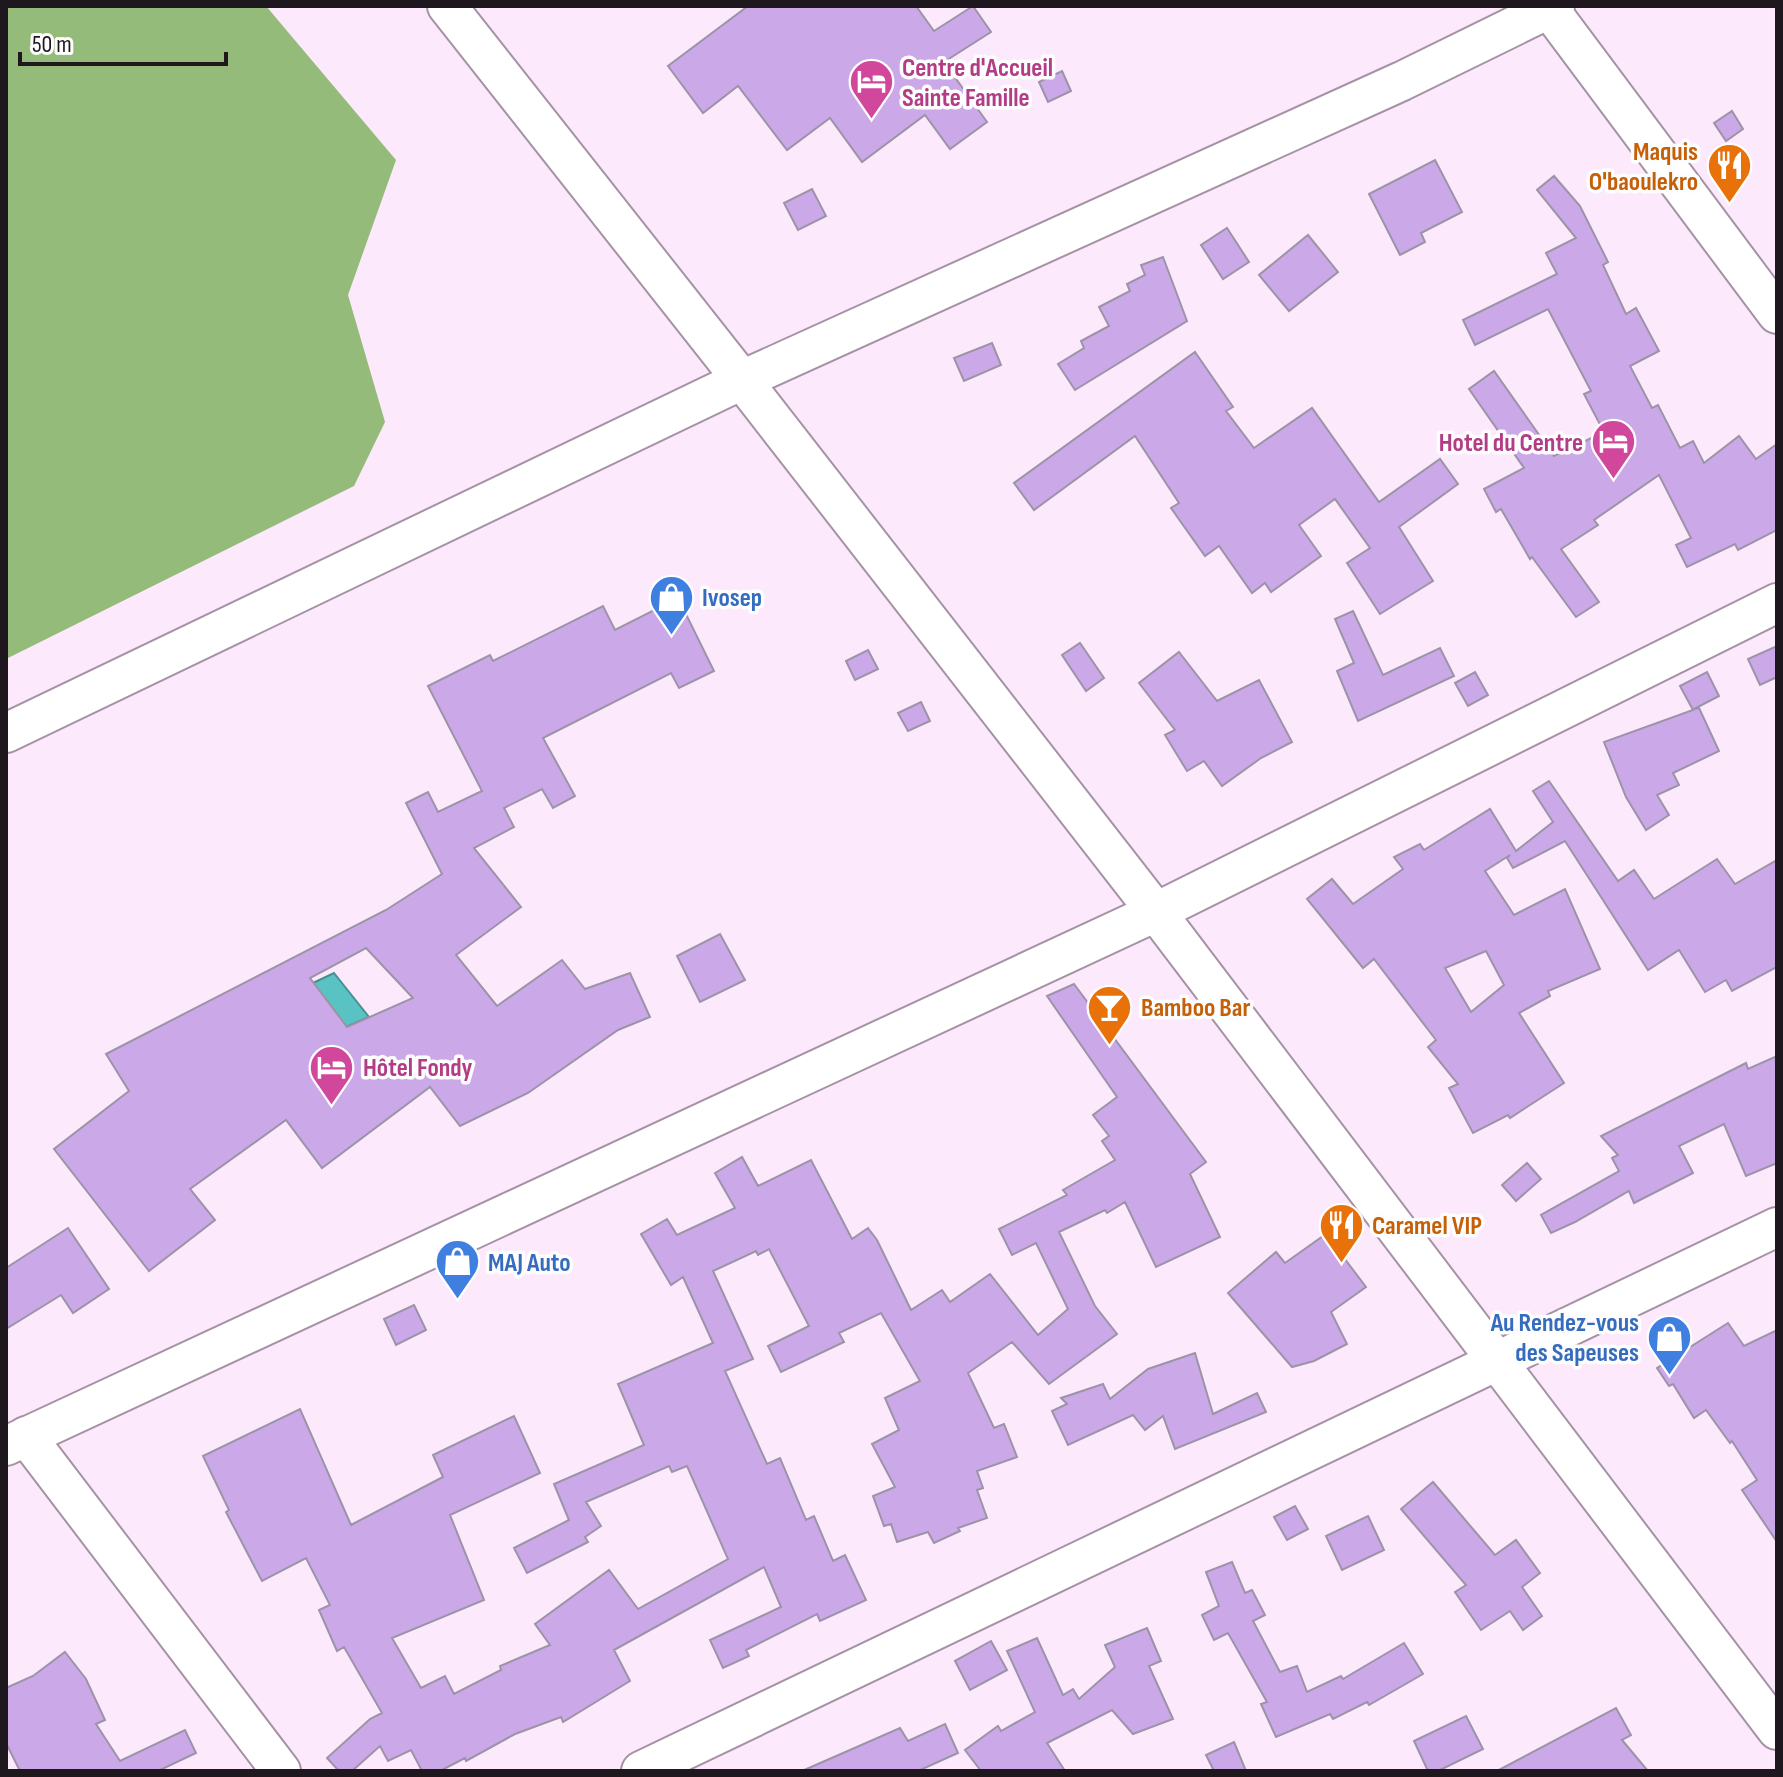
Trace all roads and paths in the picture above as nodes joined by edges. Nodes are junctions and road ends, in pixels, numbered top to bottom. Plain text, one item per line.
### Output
1 (447, 6) edge
2 (1550, 7) edge
3 (1777, 314) edge
4 (742, 380) junction
5 (1777, 603) edge
6 (6, 733) edge
7 (1156, 912) junction
8 (1777, 1227) edge
9 (1497, 1361) junction
10 (16, 1441) edge
11 (1777, 1730) edge
12 (281, 1771) edge
13 (641, 1771) edge

1 - 4 street
2 - 3 street
2 - 4 street
4 - 6 street
4 - 7 street
5 - 7 street
7 - 9 street
7 - 10 street
8 - 9 street
9 - 11 street
9 - 13 street
10 - 12 street

